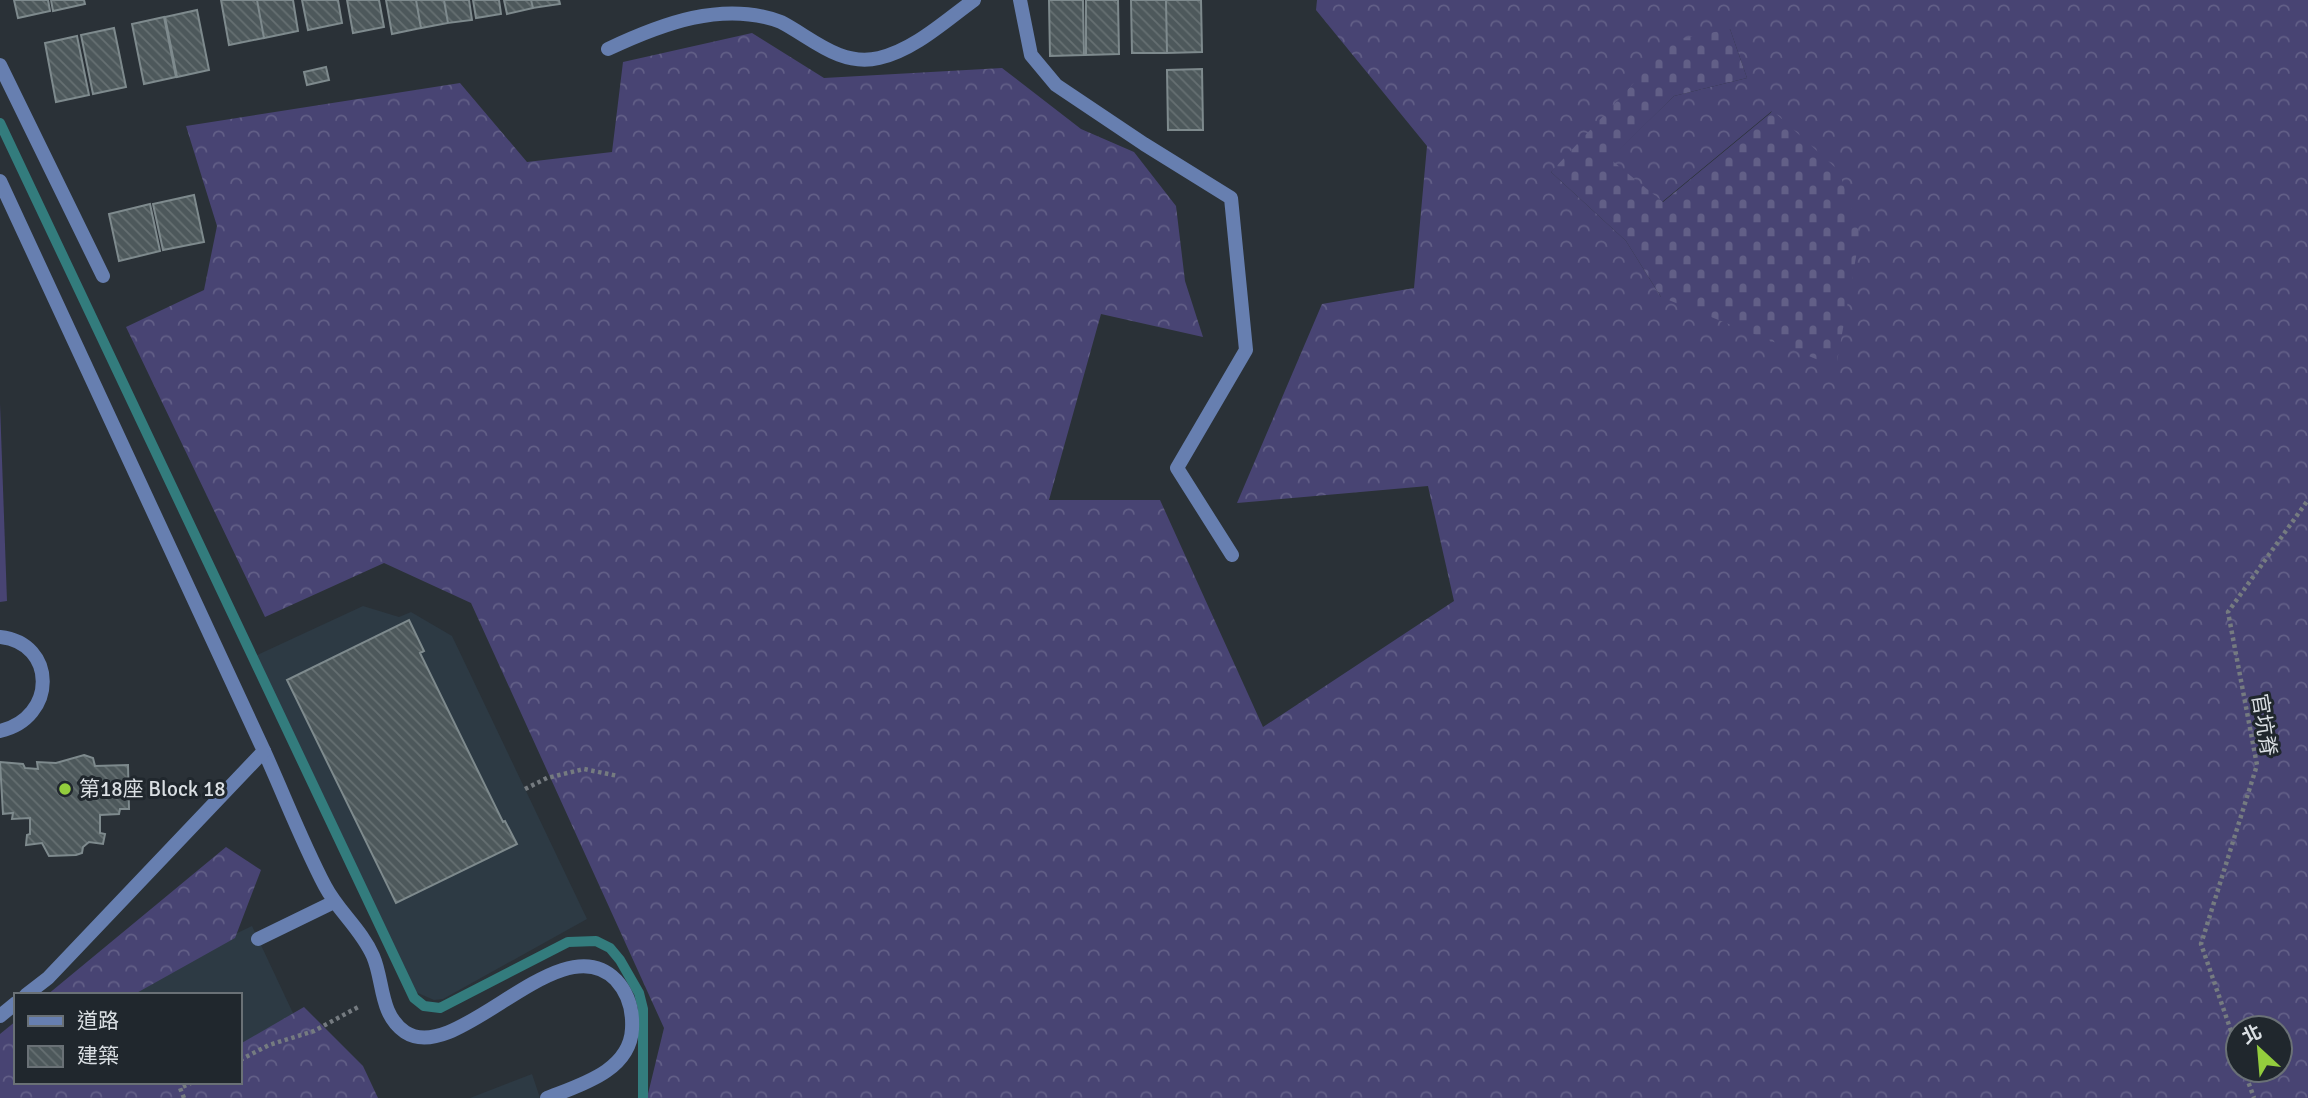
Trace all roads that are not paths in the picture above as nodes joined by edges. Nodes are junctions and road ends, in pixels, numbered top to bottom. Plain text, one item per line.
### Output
1 (974, 0) edge
2 (1020, 0) edge
3 (608, 49) dead end
4 (0, 65) edge
5 (0, 181) edge
6 (103, 276) dead end
7 (1232, 555) dead end
8 (0, 637) edge
9 (0, 731) edge
10 (264, 751) junction
11 (334, 902) junction
12 (258, 939) dead end
13 (29, 993) edge
14 (14, 1005) edge
15 (0, 1016) edge
16 (547, 1098) edge

1 - 3 street
2 - 7 street
4 - 6 street
5 - 10 street
8 - 9 street
10 - 11 street
10 - 13 street
11 - 12 street
11 - 16 street
14 - 15 street

